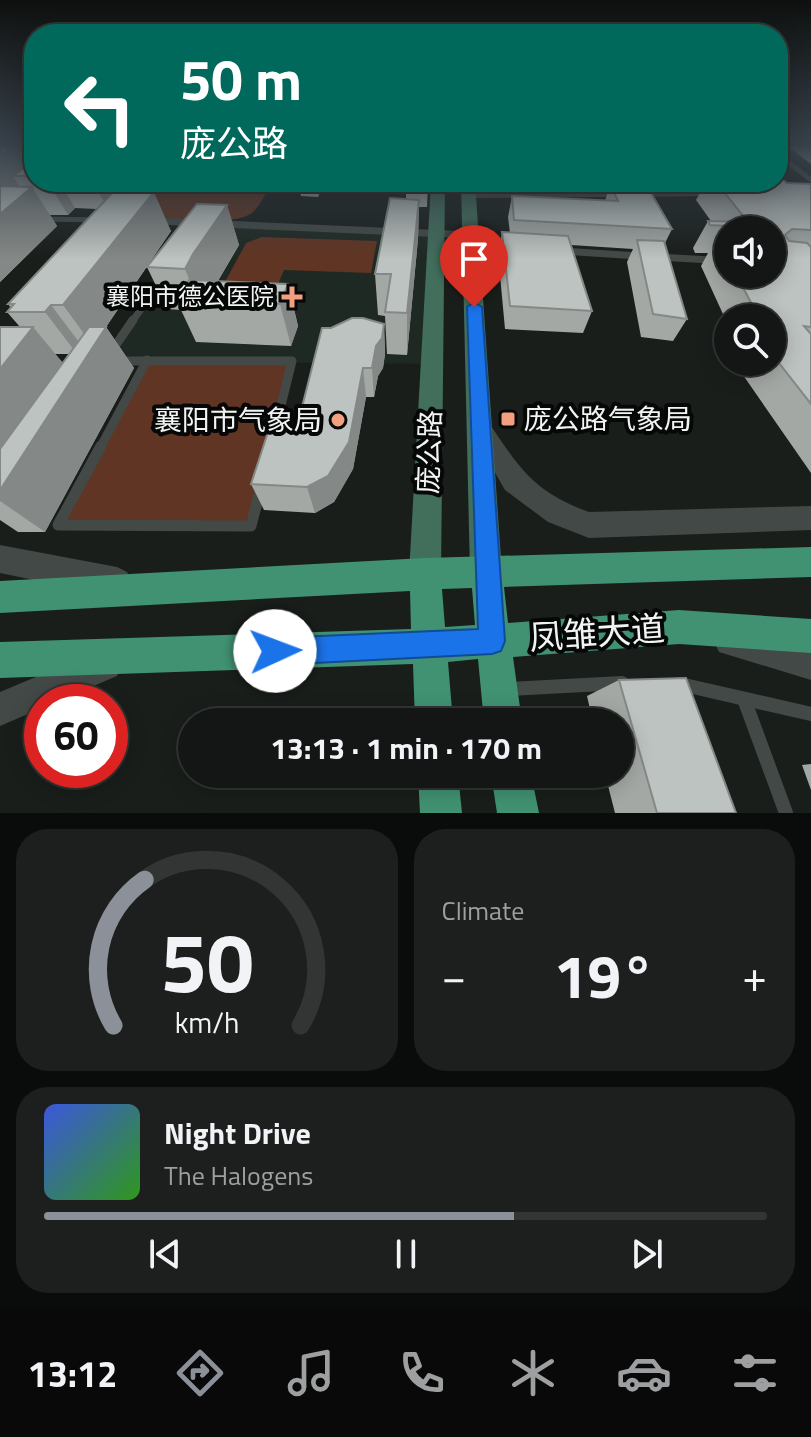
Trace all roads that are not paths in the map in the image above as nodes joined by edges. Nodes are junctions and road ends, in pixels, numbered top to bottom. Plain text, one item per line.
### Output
1 (141, 192) edge
2 (438, 192) edge
3 (468, 192) edge
4 (491, 192) edge
5 (509, 192) edge
6 (615, 194) joint
7 (734, 194) edge
8 (509, 195) junction
9 (126, 210) edge
10 (36, 219) dead end
11 (113, 220) edge
12 (143, 221) edge
13 (216, 224) edge
14 (436, 233) junction
15 (192, 236) edge
16 (471, 240) junction
17 (516, 249) edge
18 (547, 250) edge
19 (714, 260) edge
20 (166, 273) edge
21 (147, 360) junction
22 (481, 429) junction
23 (270, 451) edge
24 (262, 481) edge
25 (811, 518) edge
26 (0, 559) edge
27 (811, 562) edge
28 (486, 573) junction
29 (425, 574) junction
30 (149, 589) junction
31 (0, 597) edge
32 (679, 627) junction
33 (811, 636) edge
34 (492, 641) junction
35 (428, 646) junction
36 (123, 656) junction
37 (0, 660) edge
38 (811, 664) edge
39 (664, 681) edge
40 (638, 682) edge
41 (744, 699) junction
42 (500, 706) edge
43 (433, 708) edge
44 (0, 709) edge
45 (811, 714) edge
46 (439, 788) edge
47 (514, 788) edge
48 (441, 813) edge
49 (518, 813) edge
50 (786, 813) edge

1 - 9 lane
2 - 14 main road, 庞公路
3 - 16 main road, 庞公路
4 - 8 street
5 - 8 street
6 - 7 street
6 - 8 street
10 - 11 lane
12 - 15 lane
13 - 14 lane
14 - 16 lane
14 - 29 main road, 庞公路
16 - 17 lane
16 - 22 main road, 庞公路
18 - 19 lane
20 - 21 lane
21 - 23 lane
21 - 24 lane
22 - 25 street
22 - 28 main road, 庞公路
26 - 30 street
27 - 28 main road, 凤雏大道
28 - 29 main road, 凤雏大道
28 - 34 main road, 庞公路
29 - 30 main road, 凤雏大道
29 - 35 main road, 庞公路
30 - 31 main road, 凤雏大道
32 - 33 main road, 凤雏大道
32 - 34 main road, 凤雏大道
32 - 38 street
34 - 35 main road, 凤雏大道
34 - 42 main road, 庞公路
35 - 36 main road, 凤雏大道
35 - 43 main road, 庞公路
36 - 37 main road, 凤雏大道
36 - 44 street
39 - 41 lane
40 - 42 lane
41 - 45 lane
41 - 50 lane
46 - 48 main road
47 - 49 main road

